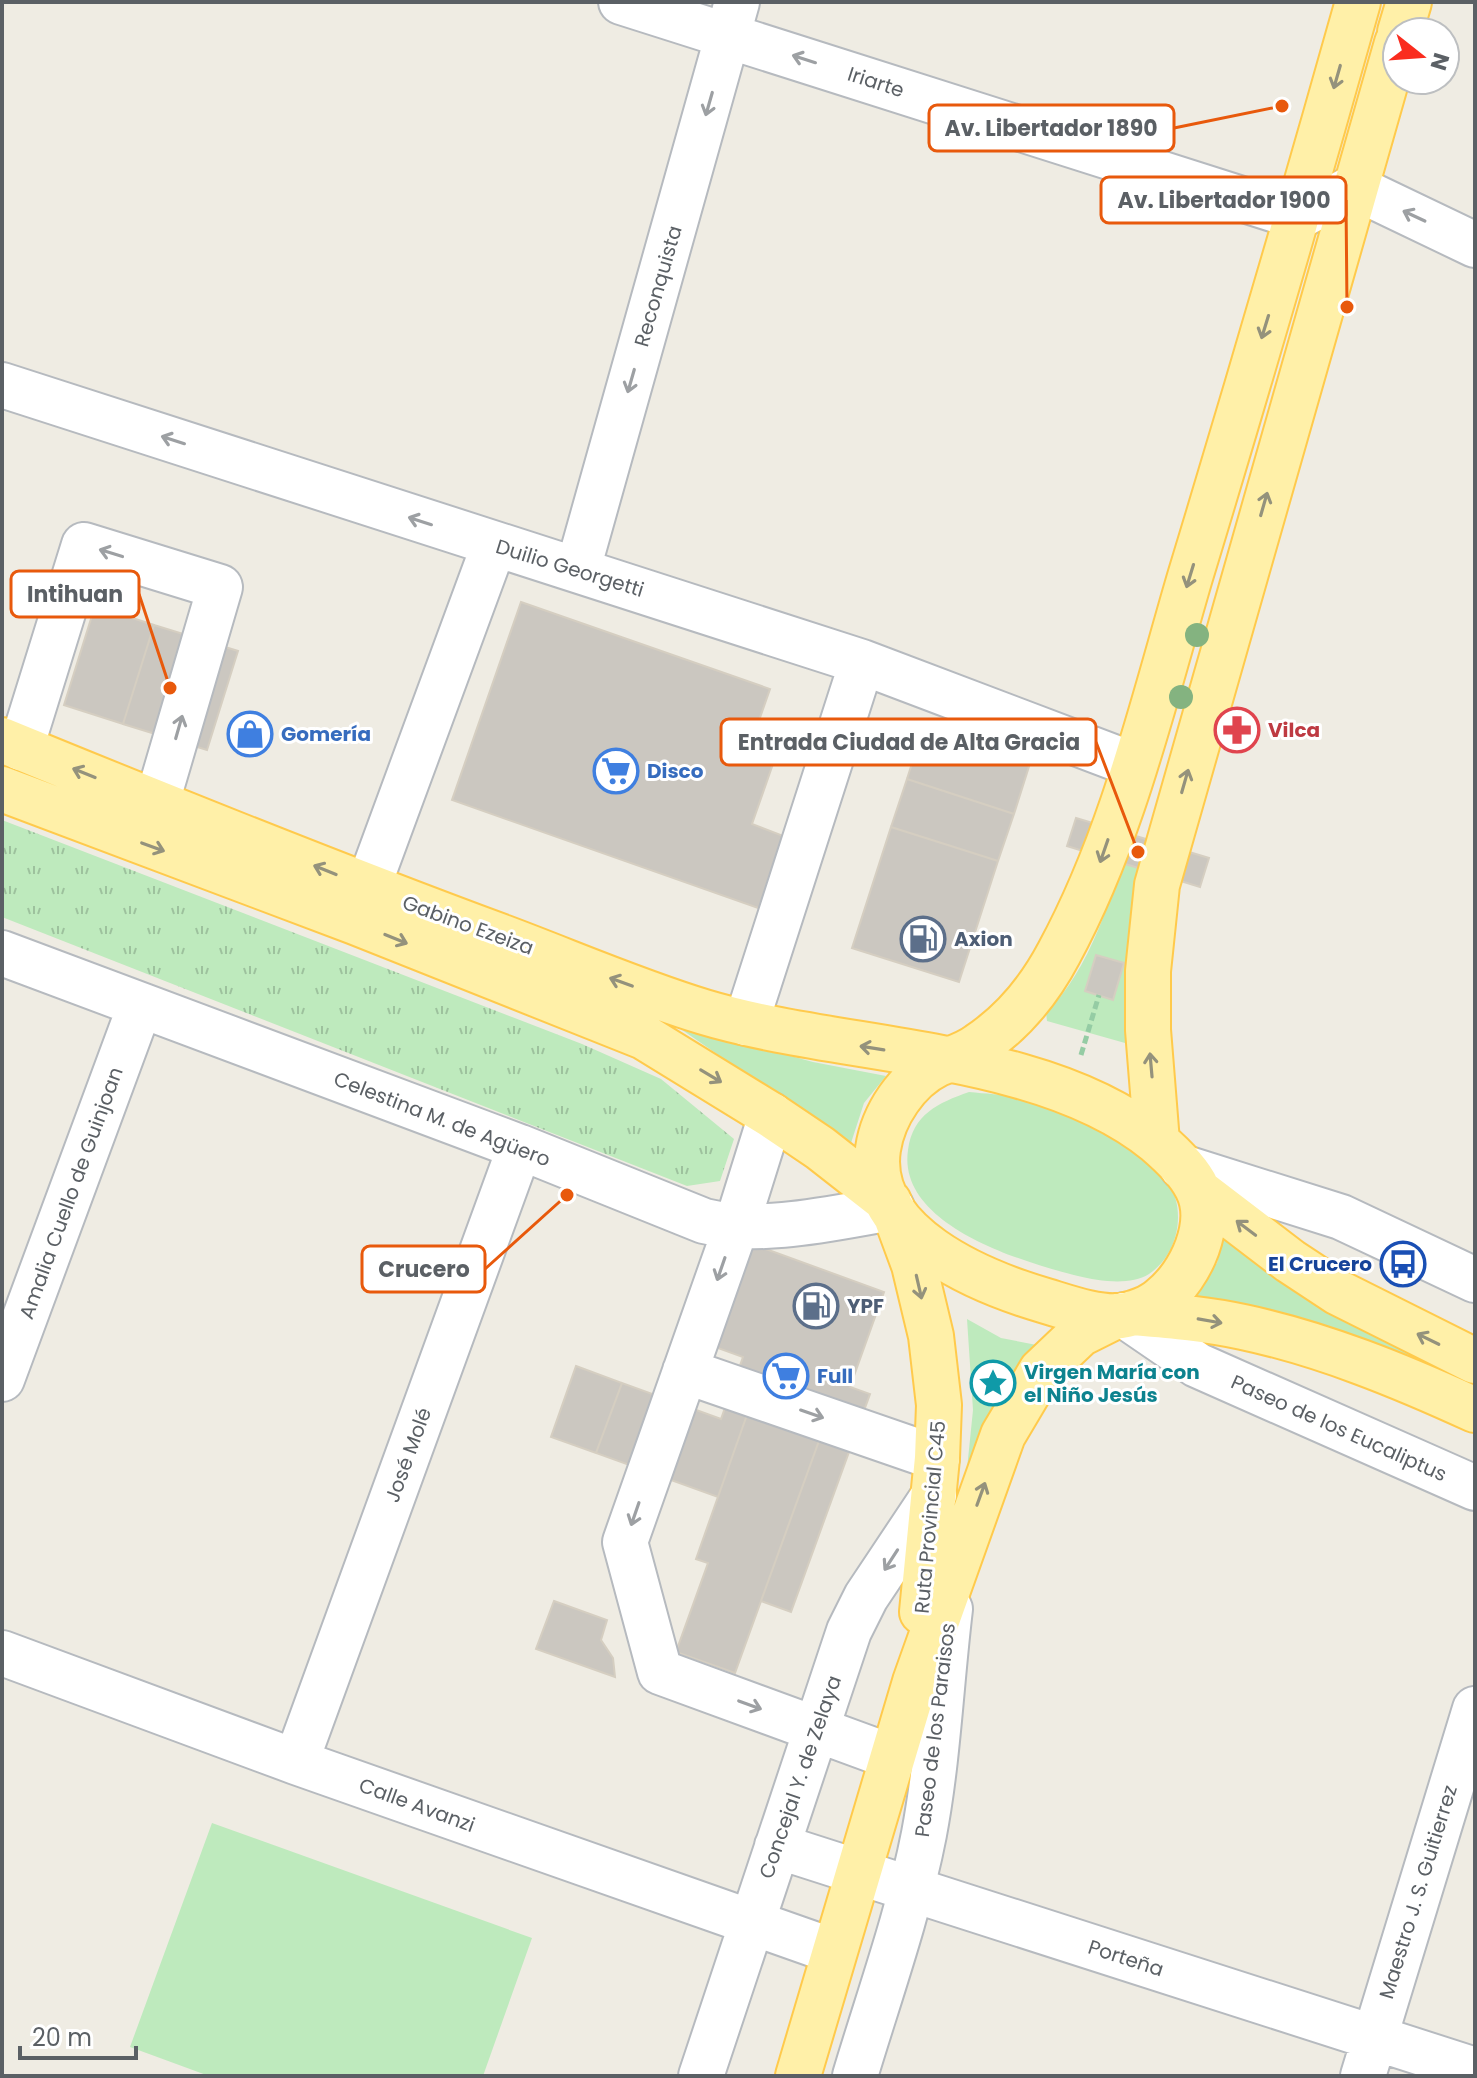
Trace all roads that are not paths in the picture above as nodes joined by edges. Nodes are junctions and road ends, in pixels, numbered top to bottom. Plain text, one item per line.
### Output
1 (621, 2) edge
2 (1358, 2) edge
3 (733, 18) edge
4 (1381, 96) edge
5 (1354, 187) junction
6 (1298, 217) junction
7 (1475, 245) edge
8 (2, 385) edge
9 (494, 545) junction
10 (578, 569) junction
11 (862, 662) junction
12 (11, 744) edge
13 (1134, 765) junction
14 (2, 789) edge
15 (157, 802) junction
16 (368, 887) junction
17 (2, 953) edge
18 (140, 1006) junction
19 (746, 1023) junction
20 (949, 1060) junction
21 (771, 1115) junction
22 (520, 1147) junction
23 (1180, 1168) junction
24 (892, 1208) junction
25 (736, 1227) junction
26 (1475, 1280) edge
27 (1124, 1315) junction
28 (1475, 1361) edge
29 (685, 1371) junction
30 (2, 1379) edge
31 (1475, 1410) edge
32 (936, 1477) junction
33 (1475, 1488) edge
34 (955, 1567) junction
35 (2, 1653) edge
36 (915, 1682) junction
37 (1475, 1709) edge
38 (817, 1729) junction
39 (892, 1757) junction
40 (296, 1762) junction
41 (777, 1846) junction
42 (858, 1872) junction
43 (912, 1889) junction
44 (751, 1924) junction
45 (833, 1951) junction
46 (1374, 2063) edge
47 (1475, 2070) edge
48 (701, 2076) edge
49 (798, 2076) edge
50 (855, 2076) edge

1 - 3 street, Iriarte
2 -> 6 main road
6 -> 3 street, Iriarte
3 -> 10 street, Reconquista
4 - 5 main road
5 - 6 street
7 -> 5 street
23 -> 5 main road
6 -> 13 main road
9 -> 8 street, Duilio Georgetti
9 - 10 street, Duilio Georgetti
9 - 16 street
10 - 11 street, Duilio Georgetti
11 - 13 street, Duilio Georgetti
11 - 19 street
15 -> 12 main road, Gabino Ezeiza
15 -> 12 street
13 -> 20 main road
14 -> 21 main road, Gabino Ezeiza
16 -> 15 main road, Gabino Ezeiza
19 -> 16 main road, Gabino Ezeiza
17 - 18 street, Celestina M. de Agüero
18 - 22 street, Celestina M. de Agüero
18 - 30 street, Amalia Cuello de Guinjoan
20 -> 19 main road, Gabino Ezeiza
20 - 23 main road
20 - 24 main road
21 - 24 main road, Gabino Ezeiza
21 - 25 street
22 - 25 street, Celestina M. de Agüero
22 - 40 street, José Molé
23 - 26 street
23 - 27 main road
28 -> 23 main road
24 - 25 street, Celestina M. de Agüero
24 - 27 main road
24 -> 32 main road, Ruta Provincial C45
25 -> 29 street
27 -> 31 main road
27 - 33 street, Paseo de los Eucaliptus
34 -> 27 main road, Ruta Provincial C45
29 -> 32 street
29 -> 38 street
32 - 36 main road, Ruta Provincial C45
32 -> 38 street, Concejal Y. de Zelaya
34 - 36 main road, Ruta Provincial C45
34 - 43 street, Paseo de los Paraisos
35 - 40 street, Calle Avanzi
36 - 39 main road, Ruta Provincial C45
37 - 46 street, Maestro J. S. Guitierrez
38 - 39 street
38 - 41 street, Concejal Y. de Zelaya
39 - 42 main road, Ruta Provincial C45
40 - 44 street, Calle Avanzi
41 - 42 street, Porteña
41 - 44 street, Concejal Y. de Zelaya
42 - 43 street, Porteña
42 - 45 main road, Ruta Provincial C45
43 - 46 street, Porteña
43 - 50 street, Paseo de los Paraisos
44 - 45 street, Calle Avanzi
44 - 48 street, Concejal Y. de Zelaya
45 - 49 main road, Ruta Provincial C45
46 - 47 street, Porteña

